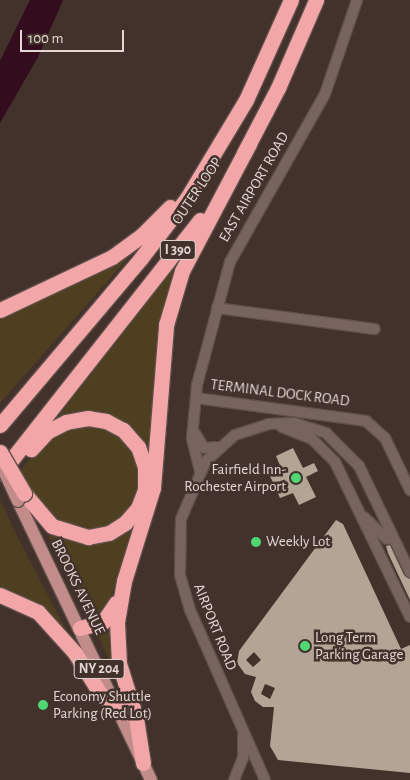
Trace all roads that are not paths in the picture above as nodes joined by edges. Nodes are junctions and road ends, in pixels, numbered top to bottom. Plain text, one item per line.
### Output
1 (291, 0) edge
2 (316, 0) edge
3 (358, 0) edge
4 (234, 122) junction
5 (249, 144) junction
6 (217, 308) junction
7 (0, 310) edge
8 (375, 329) dead end
9 (196, 398) junction
10 (0, 425) edge
11 (194, 426) junction
12 (258, 426) junction
13 (219, 447) junction
14 (0, 452) edge
15 (0, 462) edge
16 (0, 470) edge
17 (200, 471) junction
18 (0, 475) edge
19 (410, 490) edge
20 (352, 496) junction
21 (21, 497) junction
22 (388, 538) junction
23 (410, 572) edge
24 (124, 581) junction
25 (0, 595) edge
26 (410, 617) edge
27 (80, 628) junction
28 (118, 709) junction
29 (239, 720) junction
30 (143, 763) junction
31 (151, 780) edge
32 (234, 780) edge
33 (265, 780) edge

1 - 4 highway, OUTER LOOP / I 390
2 - 5 highway, OUTER LOOP / I 390
3 - 6 street, EAST AIRPORT ROAD
4 - 7 highway
4 - 10 highway, OUTER LOOP / I 390
5 - 18 highway, OUTER LOOP / I 390
5 - 24 highway
6 - 8 street
6 - 9 street, EAST AIRPORT ROAD
9 - 11 street, EAST AIRPORT ROAD
9 - 19 street, TERMINAL DOCK ROAD
11 - 13 street, EAST AIRPORT ROAD
11 - 17 street, EAST AIRPORT ROAD
12 - 13 street, AIRPORT ROAD
12 - 20 street
12 - 22 street
13 - 17 street, AIRPORT ROAD
14 - 21 highway, bridge
15 - 21 main road, BROOKS AVENUE / NY 204, bridge
16 - 21 highway, bridge
17 - 29 street, AIRPORT ROAD
18 - 21 highway
20 - 22 street
20 - 26 street
21 - 27 main road, BROOKS AVENUE / NY 204
22 - 23 street
24 - 27 highway
24 - 30 highway
25 - 28 highway
27 - 28 main road, BROOKS AVENUE / NY 204
28 - 30 main road, BROOKS AVENUE / NY 204
29 - 32 street, AIRPORT ROAD
29 - 33 street, AIRPORT ROAD
30 - 31 main road, BROOKS AVENUE / NY 204

